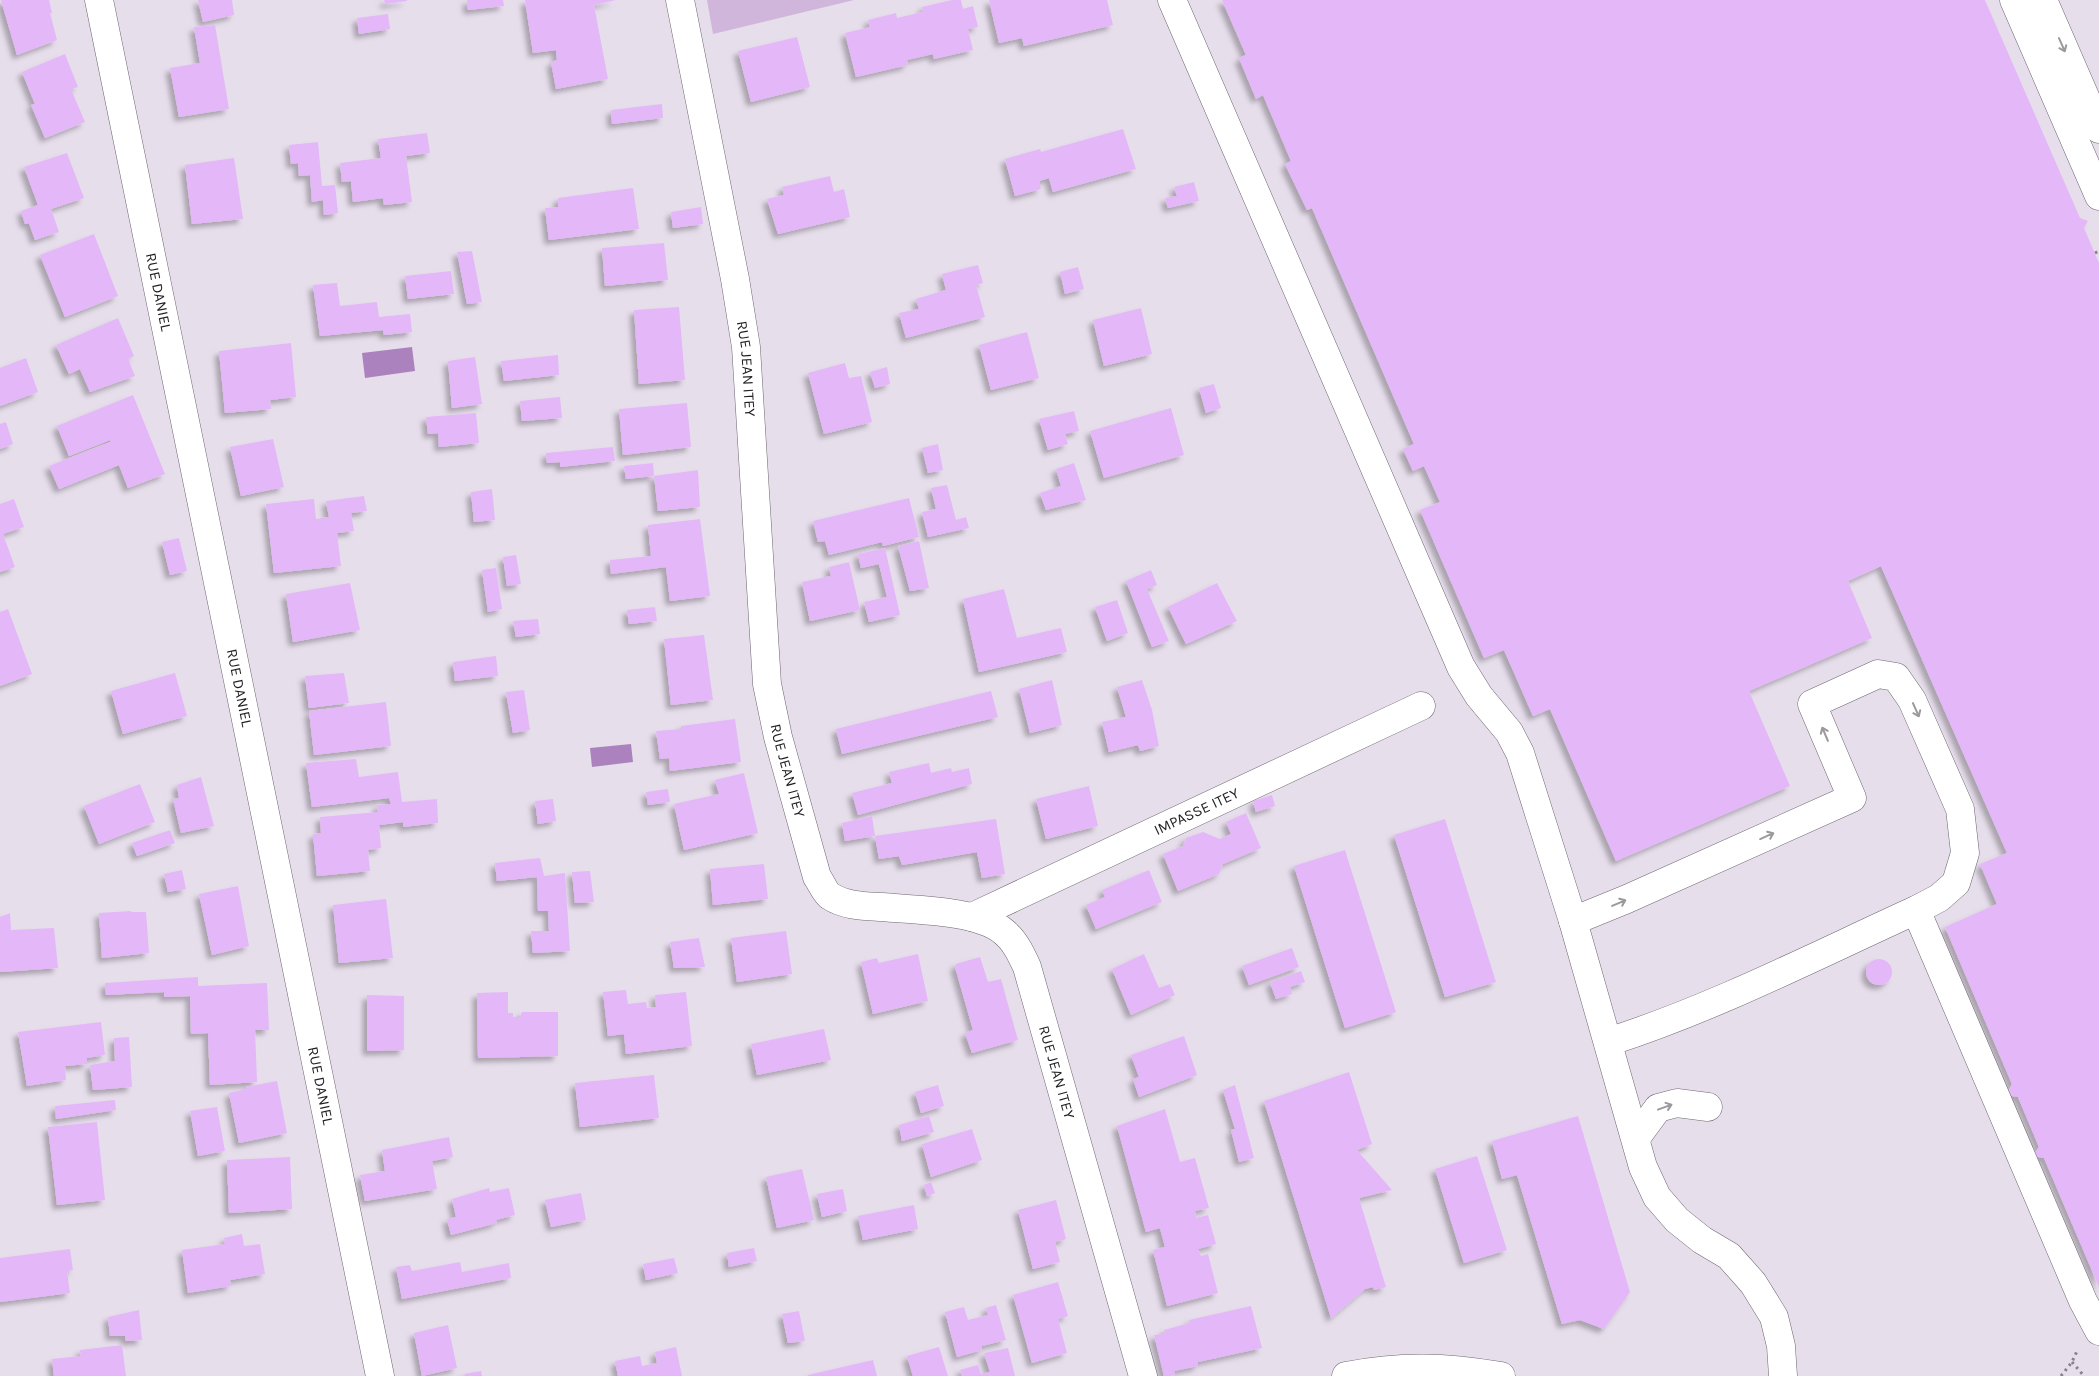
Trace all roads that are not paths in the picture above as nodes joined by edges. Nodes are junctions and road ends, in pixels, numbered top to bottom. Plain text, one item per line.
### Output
1 (100, 0) edge
2 (680, 0) edge
3 (1172, 0) edge
4 (2014, 0) edge
5 (2043, 0) edge
6 (2099, 129) edge
7 (2099, 196) edge
8 (1421, 706) dead end
9 (1916, 910) junction
10 (972, 917) junction
11 (1573, 921) junction
12 (1608, 1042) junction
13 (1708, 1108) dead end
14 (1636, 1138) junction
15 (2099, 1331) edge
16 (380, 1376) edge
17 (1143, 1376) edge
18 (1346, 1376) edge
19 (1501, 1376) edge
20 (1783, 1376) edge

1 - 16 street, RUE DANIEL
2 - 10 street, RUE JEAN ITEY
3 - 11 street
4 - 7 street
5 -> 6 street
8 - 10 street, IMPASSE ITEY
11 -> 9 street
9 - 12 street
9 - 15 street
10 - 17 street, RUE JEAN ITEY
11 - 12 street
12 - 14 street
14 -> 13 street
14 - 20 street
18 - 19 street

